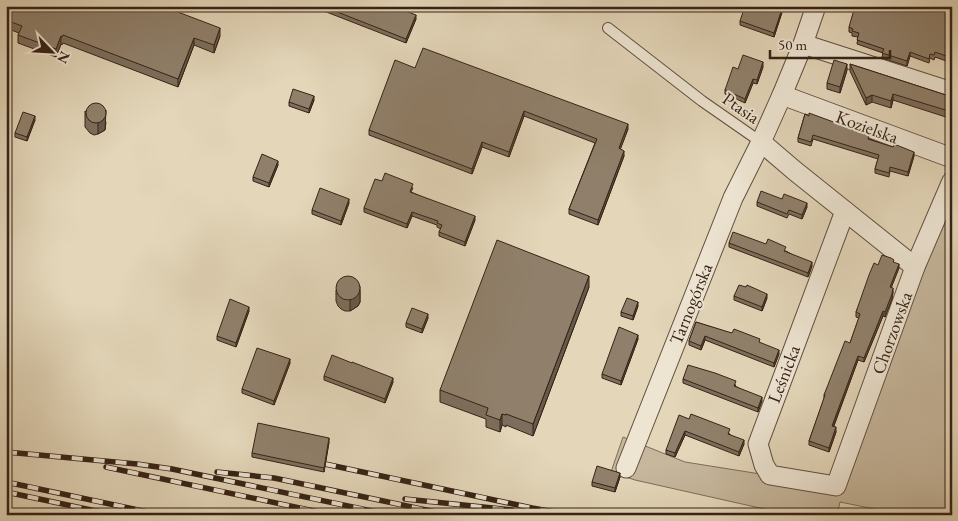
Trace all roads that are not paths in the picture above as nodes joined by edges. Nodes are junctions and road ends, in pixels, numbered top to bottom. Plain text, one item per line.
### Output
1 (816, 6) edge
2 (608, 28) dead end
3 (803, 44) junction
4 (952, 92) edge
5 (782, 95) junction
6 (761, 142) junction
7 (952, 158) edge
8 (952, 181) edge
9 (845, 211) junction
10 (916, 267) junction
11 (626, 468) dead end
12 (836, 486) joint

1 - 3 street, Tarnogórska
2 - 6 lane, Ptasia
3 - 4 street
3 - 5 street, Tarnogórska
5 - 6 street, Tarnogórska
5 - 7 street, Kozielska
6 - 9 street
6 - 11 street, Tarnogórska
8 - 10 street, Chorzowska
9 - 10 street
9 - 12 street, Leśnicka
10 - 12 street, Chorzowska

